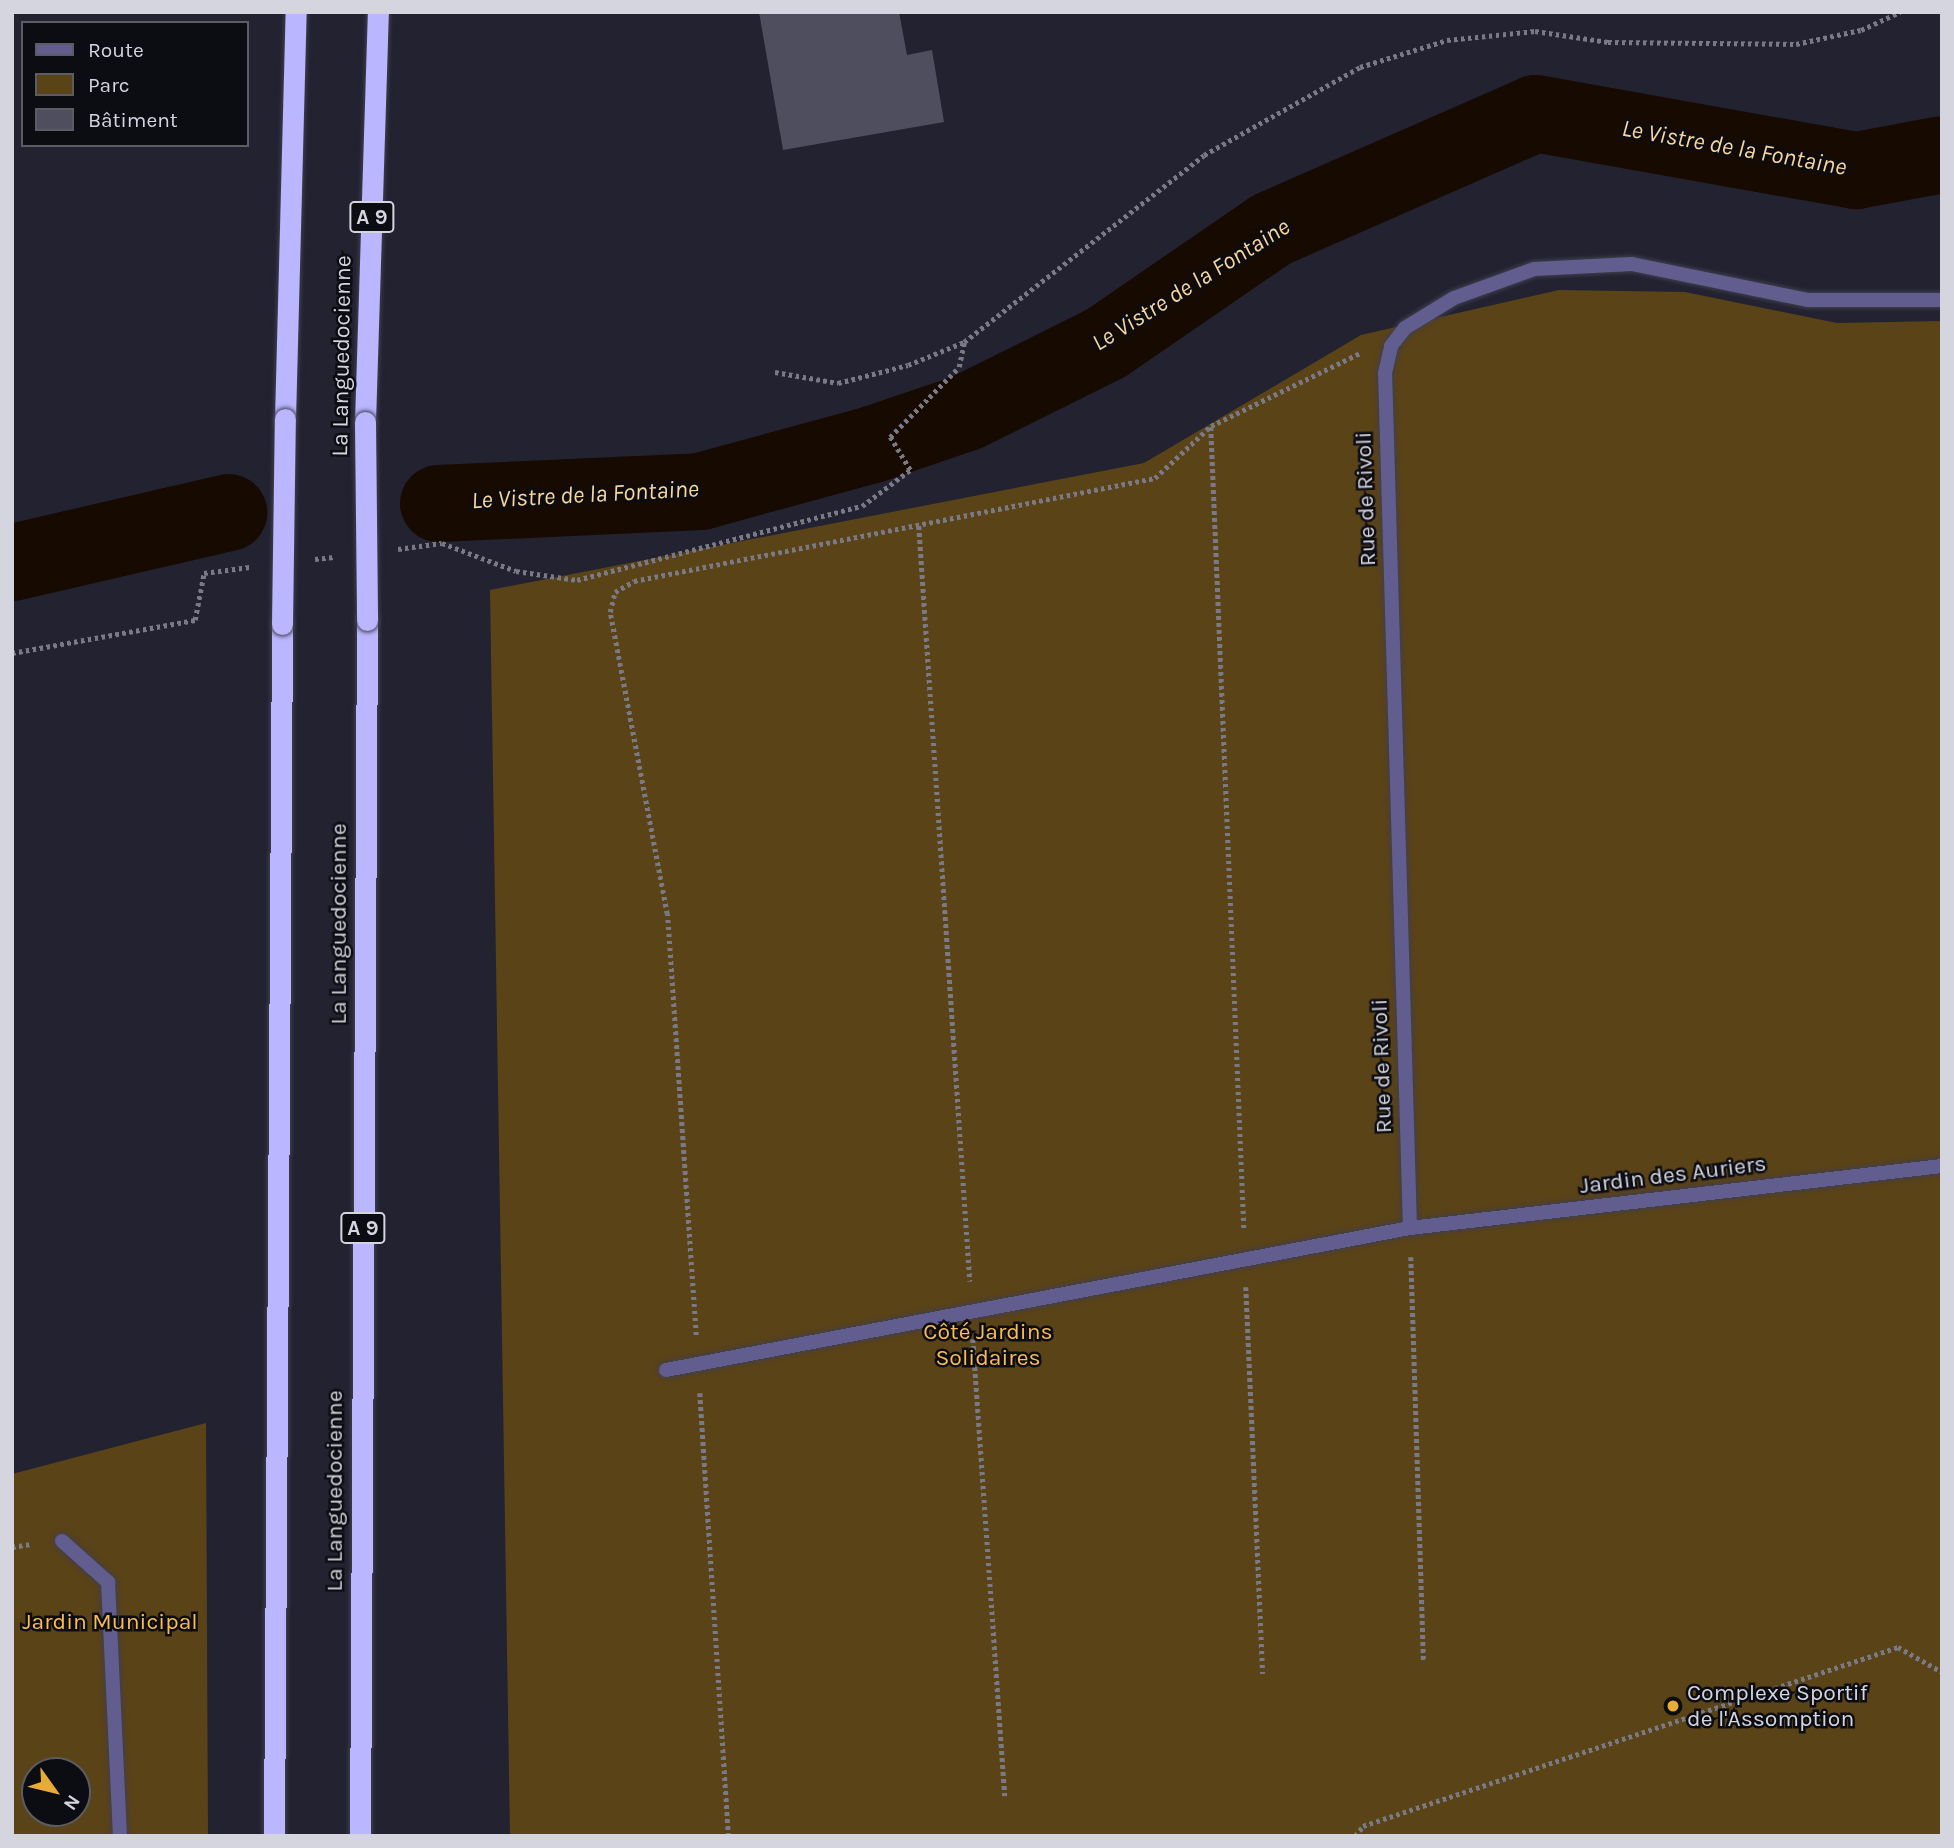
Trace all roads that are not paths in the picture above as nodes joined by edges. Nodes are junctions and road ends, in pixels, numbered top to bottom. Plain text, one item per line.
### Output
1 (296, 12) edge
2 (378, 12) edge
3 (1942, 300) edge
4 (1942, 1166) edge
5 (1410, 1228) junction
6 (666, 1370) dead end
7 (62, 1541) dead end
8 (120, 1836) edge
9 (275, 1836) edge
10 (360, 1836) edge

1 - 9 highway, bridge
2 - 10 highway, La Languedocienne / A 9, bridge
3 - 5 street, Rue de Rivoli
4 - 5 street, Jardin des Auriers
5 - 6 street, Jardin des Auriers
7 - 8 street

